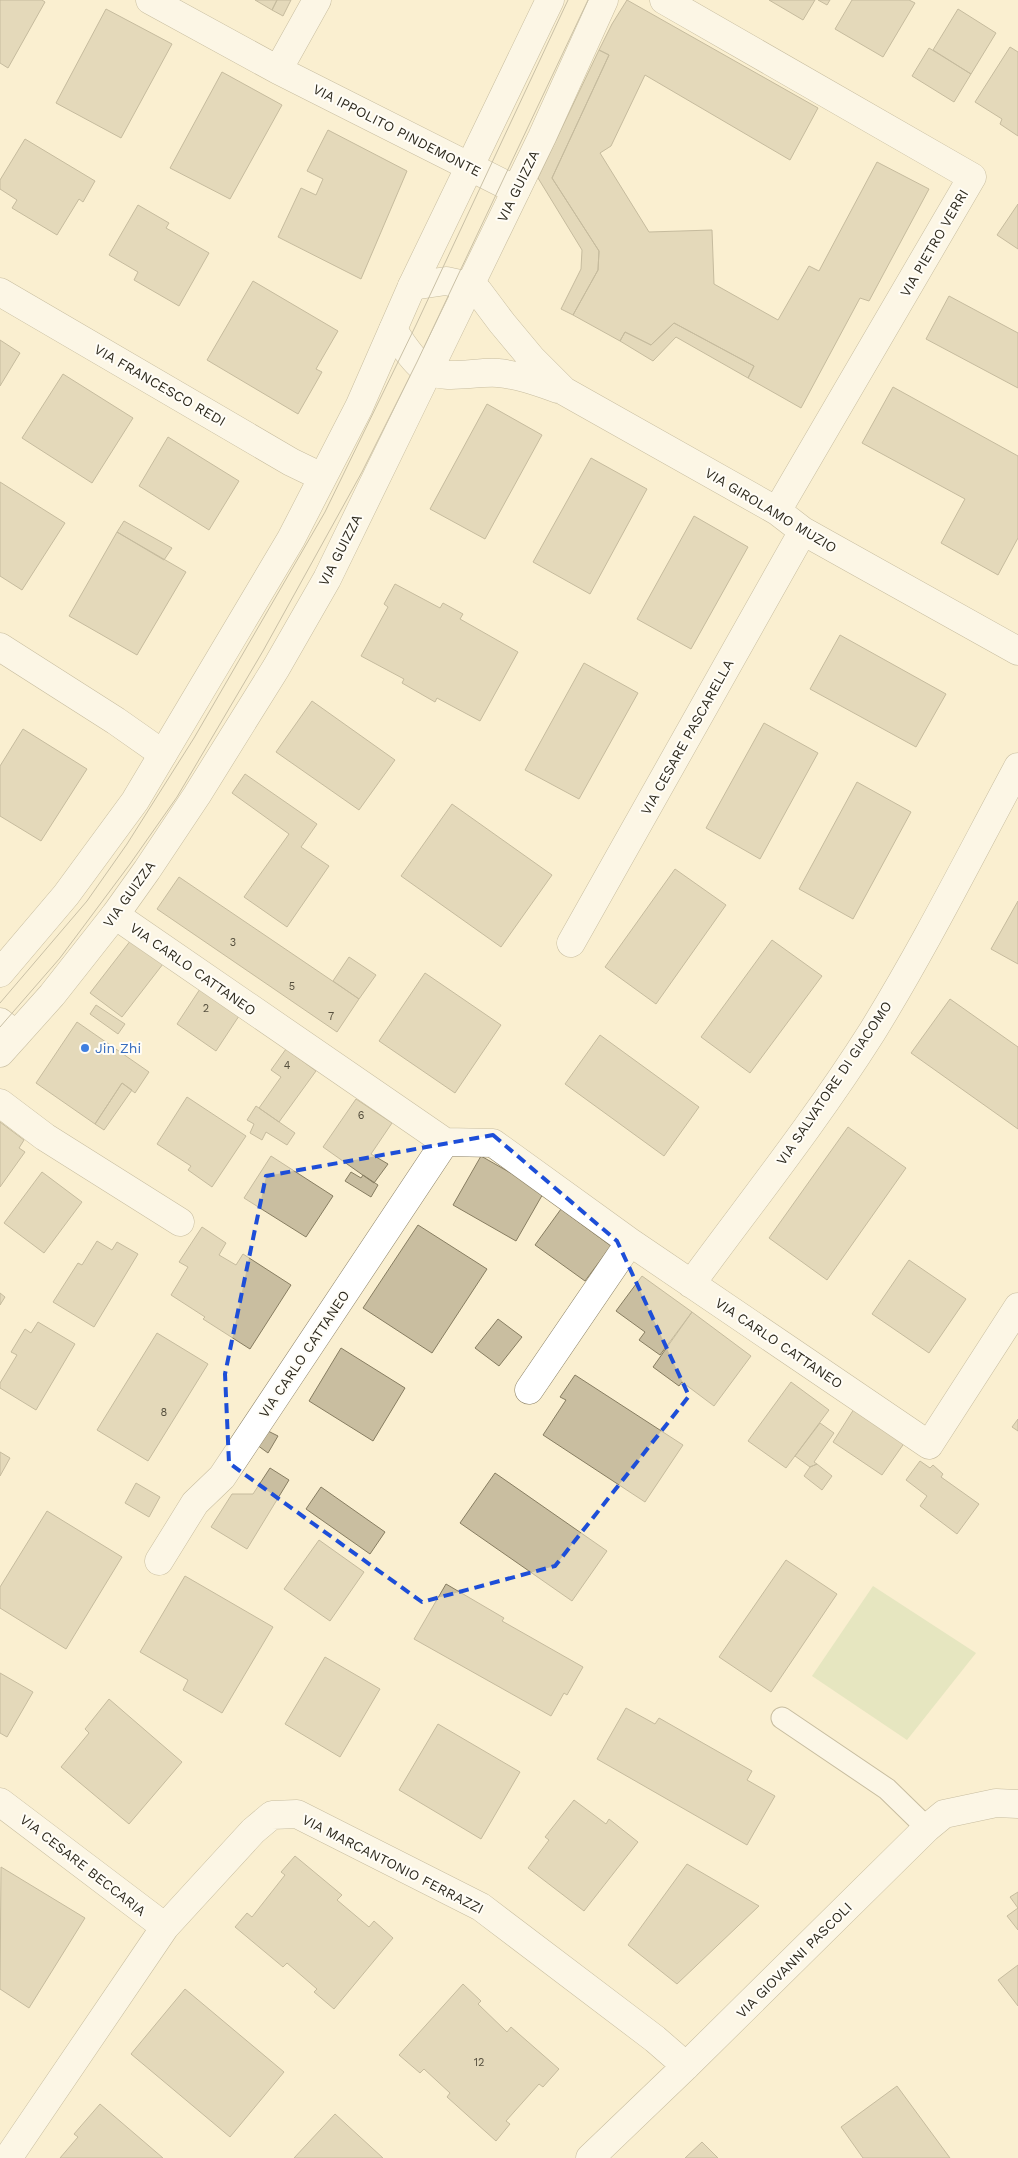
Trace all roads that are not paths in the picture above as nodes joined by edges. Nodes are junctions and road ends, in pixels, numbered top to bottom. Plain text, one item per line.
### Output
1 (150, 0) edge
2 (550, 0) edge
3 (604, 0) edge
4 (664, 0) edge
5 (313, 8) edge
6 (278, 70) junction
7 (469, 167) junction
8 (516, 190) junction
9 (412, 286) junction
10 (469, 286) junction
11 (0, 292) edge
12 (393, 330) junction
13 (429, 371) junction
14 (564, 391) junction
15 (322, 477) junction
16 (777, 511) junction
17 (803, 531) junction
18 (0, 647) edge
19 (1018, 651) edge
20 (163, 754) junction
21 (1018, 767) edge
22 (115, 915) junction
23 (571, 943) dead end
24 (0, 973) edge
25 (5, 1037) edge
26 (0, 1102) edge
27 (445, 1142) junction
28 (180, 1222) dead end
29 (630, 1242) junction
30 (691, 1284) junction
31 (1018, 1307) edge
32 (529, 1390) dead end
33 (159, 1561) dead end
34 (782, 1718) dead end
35 (0, 1802) edge
36 (1018, 1804) edge
37 (927, 1828) junction
38 (165, 1927) junction
39 (686, 2066) junction
40 (8, 2158) edge
41 (590, 2158) edge

1 - 6 street, VIA IPPOLITO PINDEMONTE
2 - 7 street
3 - 8 street, VIA GUIZZA
4 - 16 street, VIA PIETRO VERRI
5 - 6 street
6 - 7 street, VIA IPPOLITO PINDEMONTE
7 - 8 street, VIA IPPOLITO PINDEMONTE
7 - 9 street
8 - 10 street, VIA GUIZZA
9 - 10 street
9 - 12 street
10 - 13 street, VIA GUIZZA
10 - 14 street, VIA GIROLAMO MUZIO
11 - 15 street, VIA FRANCESCO REDI
12 - 13 street
12 - 15 street
13 - 14 street
13 - 22 street, VIA GUIZZA
14 - 16 street, VIA GIROLAMO MUZIO
15 - 20 street
16 - 17 street, VIA GIROLAMO MUZIO
17 - 19 street, VIA GIROLAMO MUZIO
17 - 23 street, VIA CESARE PASCARELLA
18 - 20 street
20 - 24 street
21 - 30 street, VIA SALVATORE DI GIACOMO
22 - 25 street, VIA GUIZZA
22 - 27 street, VIA CARLO CATTANEO
26 - 28 street
27 - 29 street, VIA CARLO CATTANEO
27 - 33 street, VIA CARLO CATTANEO
29 - 30 street, VIA CARLO CATTANEO
29 - 32 street
30 - 31 street, VIA CARLO CATTANEO
34 - 37 lane
35 - 38 street, VIA CESARE BECCARIA
36 - 37 street, VIA GIOVANNI PASCOLI
37 - 39 street, VIA GIOVANNI PASCOLI
38 - 39 street, VIA MARCANTONIO FERRAZZI
38 - 40 street, VIA MARCANTONIO FERRAZZI
39 - 41 street, VIA GIOVANNI PASCOLI

